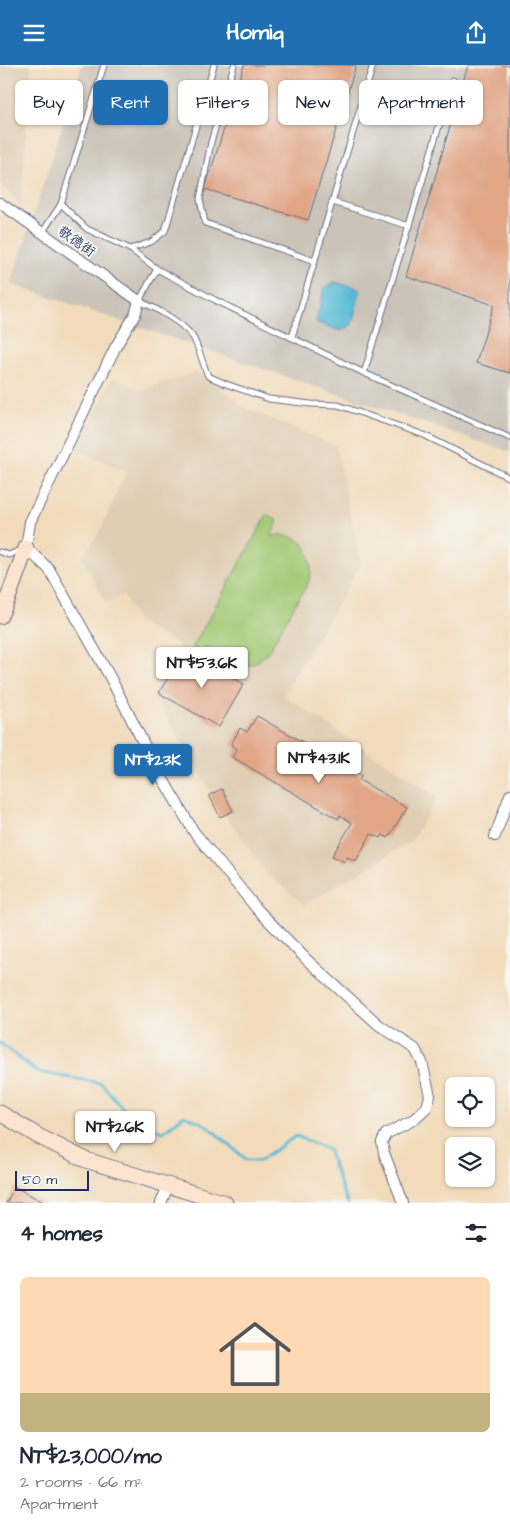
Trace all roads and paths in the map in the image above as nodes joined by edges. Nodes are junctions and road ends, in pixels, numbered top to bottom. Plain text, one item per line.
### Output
1 (104, 65) edge
2 (214, 65) edge
3 (234, 65) edge
4 (374, 65) edge
5 (439, 125) edge
6 (332, 202) junction
7 (0, 203) edge
8 (62, 204) junction
9 (409, 226) junction
10 (42, 233) junction
11 (130, 249) junction
12 (315, 261) junction
13 (157, 269) junction
14 (139, 301) junction
15 (292, 337) junction
16 (364, 373) junction
17 (510, 438) edge
18 (510, 478) edge
19 (26, 548) junction
20 (0, 551) edge
21 (0, 616) edge
22 (510, 795) edge
23 (495, 836) dead end
24 (0, 1113) edge
25 (168, 1186) junction
26 (161, 1203) edge
27 (225, 1203) edge
28 (403, 1203) edge

1 - 8 lane
2 - 11 lane
3 - 12 lane
4 - 6 lane
5 - 9 lane
6 - 9 lane
6 - 12 lane
7 - 10 street, 敬德街
8 - 10 lane
8 - 11 lane
9 - 16 lane
10 - 14 street, 敬德街
11 - 13 lane
12 - 15 lane
13 - 14 lane
13 - 15 lane
14 - 18 lane
14 - 19 street
15 - 16 lane
16 - 17 lane
19 - 20 lane
19 - 21 street
19 - 28 street
22 - 23 street
24 - 25 street
25 - 26 street
25 - 27 street

